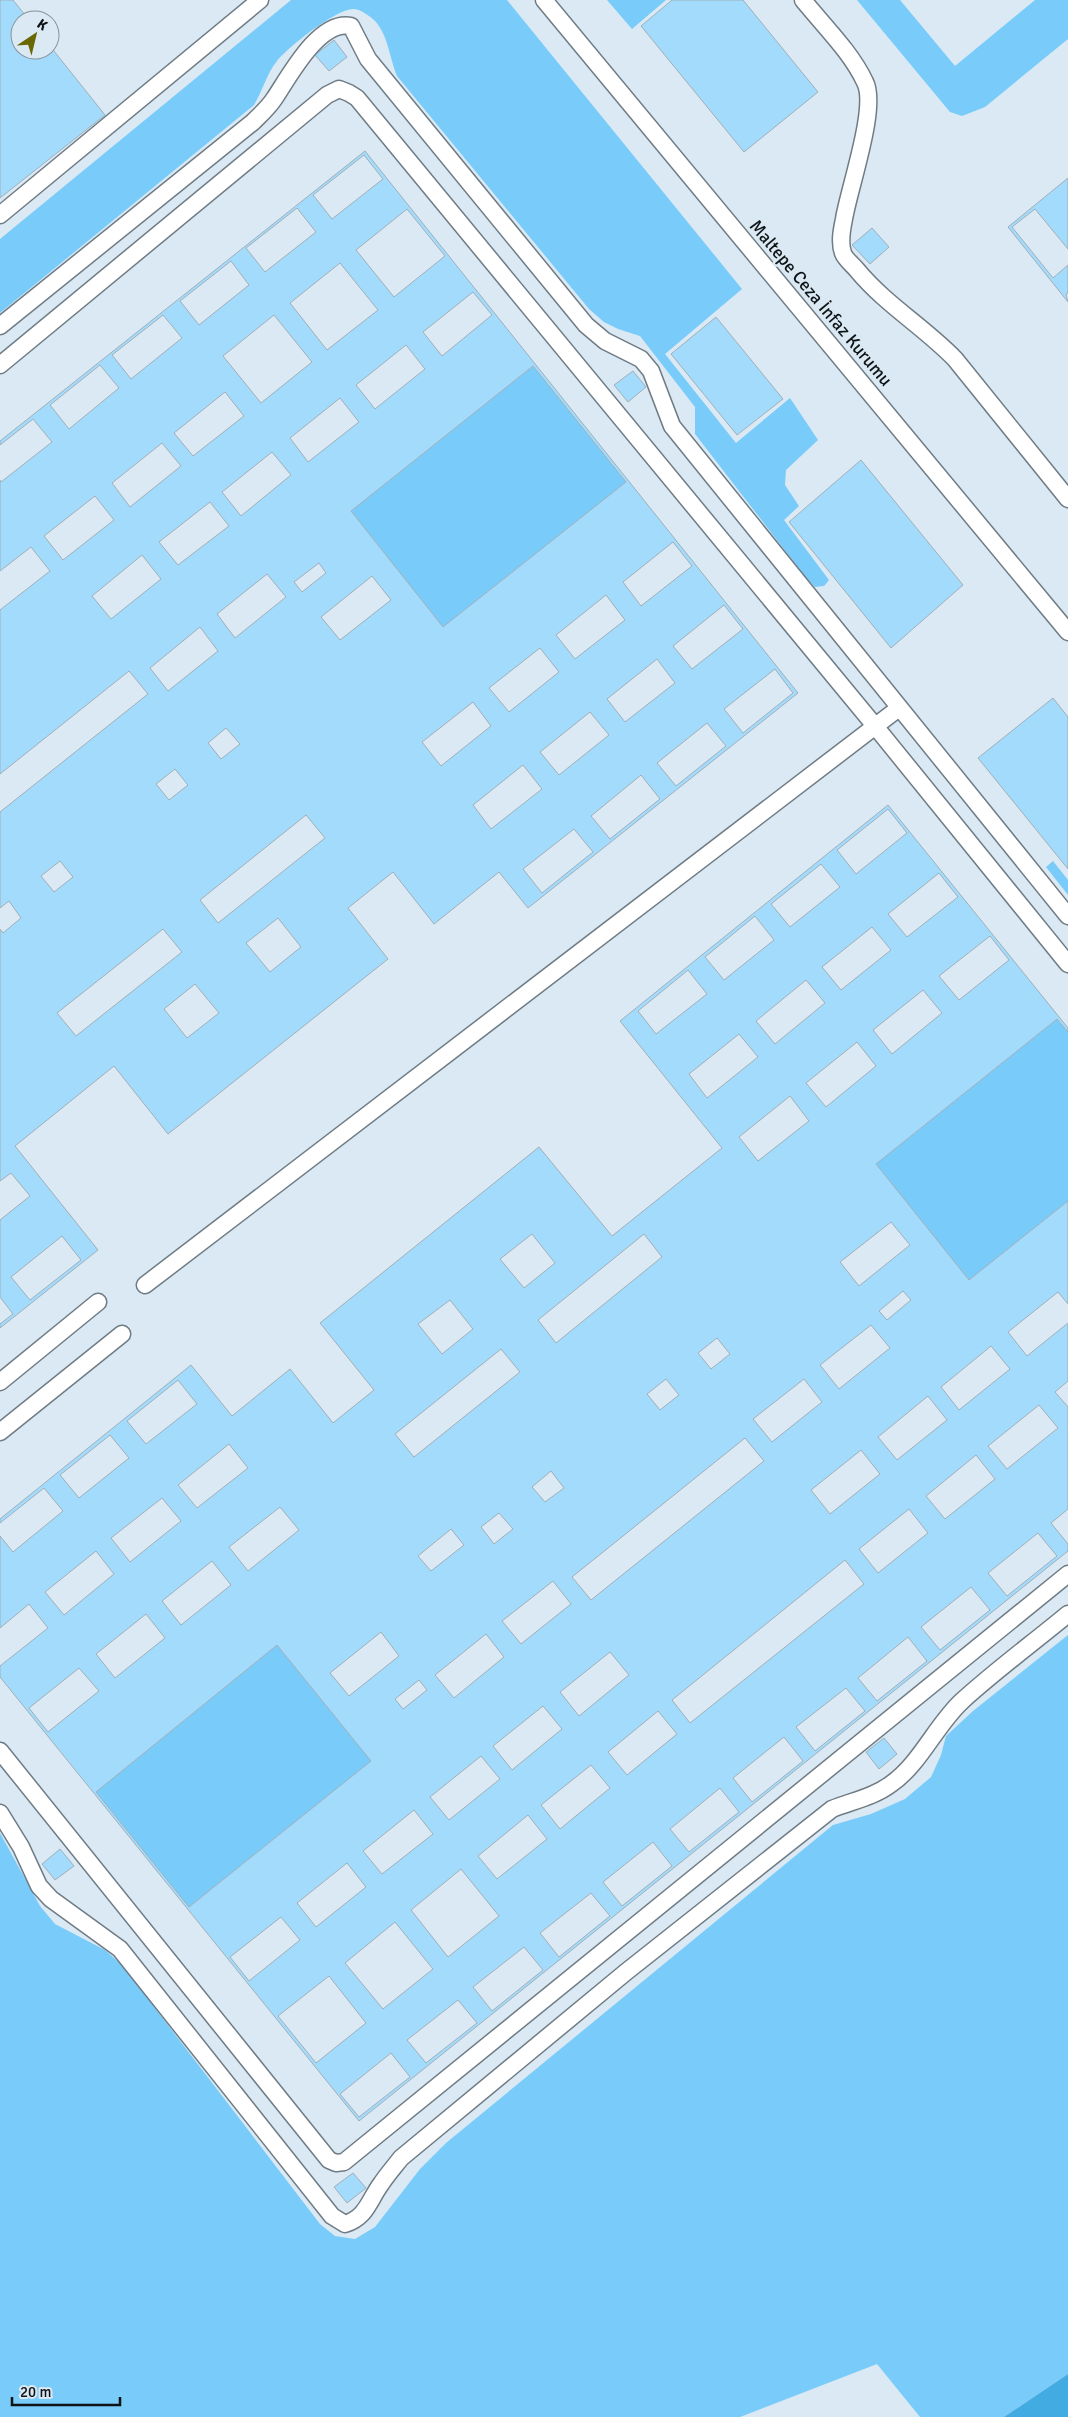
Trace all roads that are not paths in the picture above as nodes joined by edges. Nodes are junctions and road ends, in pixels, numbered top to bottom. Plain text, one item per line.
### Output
1 (260, 0) edge
2 (544, 0) edge
3 (803, 0) edge
4 (0, 215) edge
5 (0, 326) edge
6 (0, 365) edge
7 (1068, 499) edge
8 (1068, 632) edge
9 (899, 708) junction
10 (875, 726) junction
11 (1068, 916) edge
12 (1068, 964) edge
13 (145, 1285) dead end
14 (98, 1302) dead end
15 (122, 1334) dead end
16 (0, 1382) edge
17 (0, 1432) edge
18 (1068, 1574) edge
19 (1068, 1614) edge
20 (0, 1751) edge
21 (0, 1813) edge

1 - 4 lane
2 - 8 lane, Maltepe Ceza İnfaz Kurumu
3 - 7 lane
5 - 9 lane
6 - 10 lane
9 - 10 lane
9 - 11 lane
10 - 12 lane
10 - 13 lane
14 - 16 lane
15 - 17 lane
18 - 20 lane
19 - 21 lane

